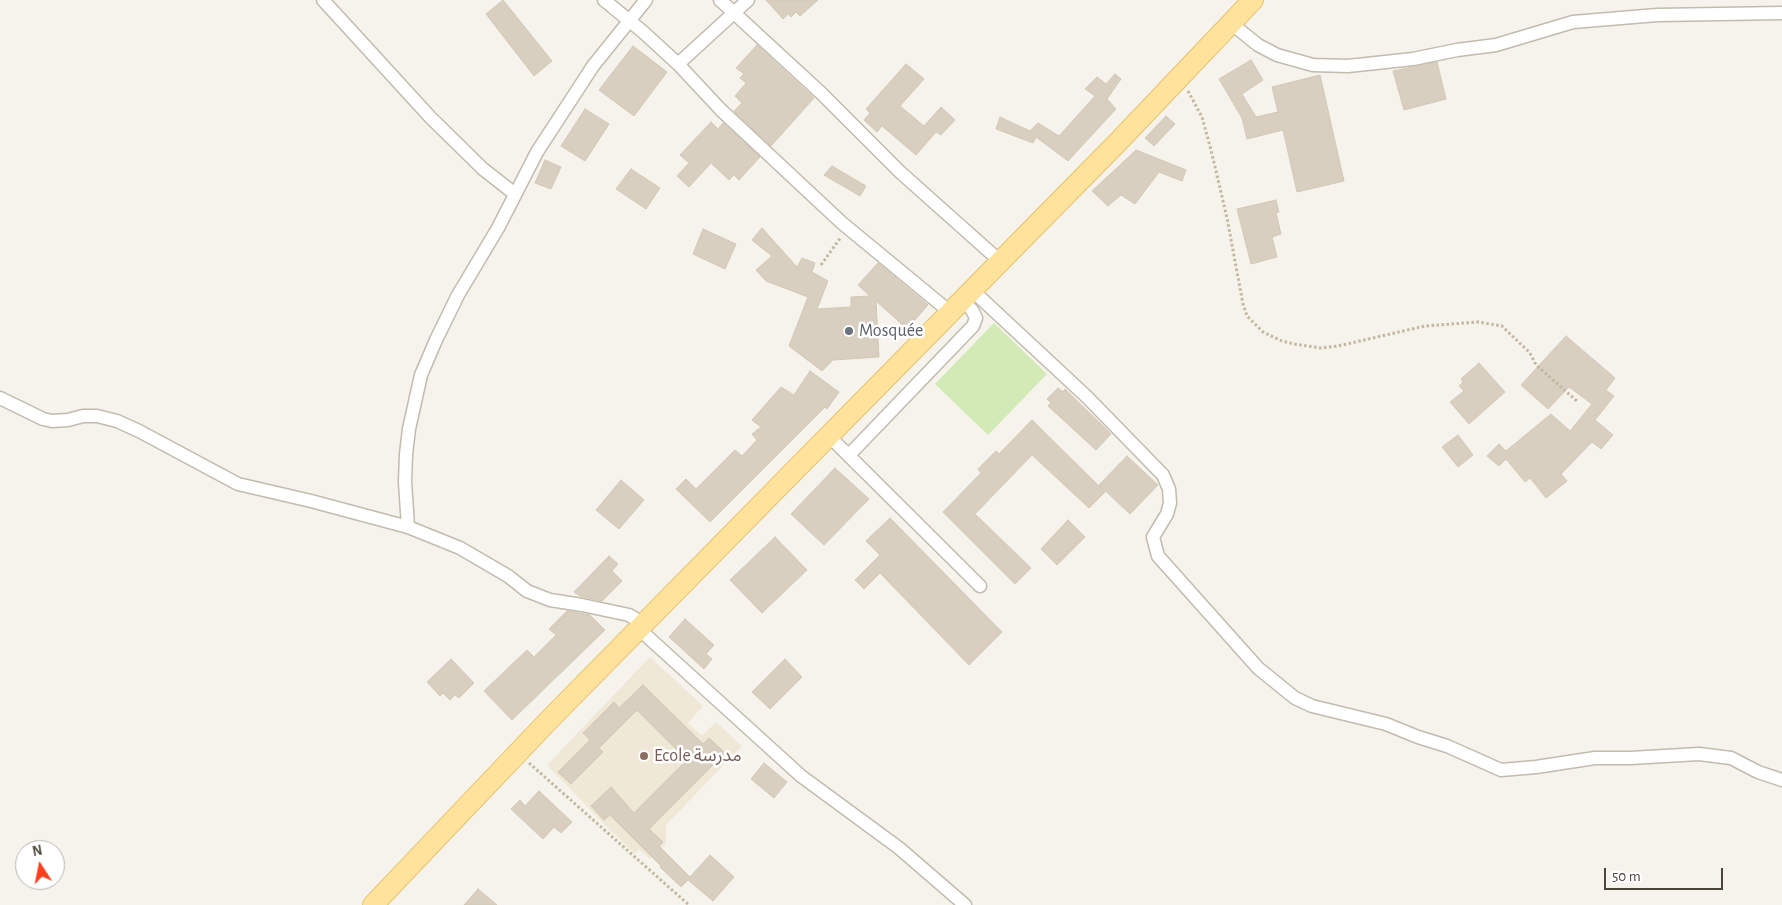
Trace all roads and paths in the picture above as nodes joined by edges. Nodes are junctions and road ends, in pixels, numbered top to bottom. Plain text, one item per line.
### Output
1 (323, 0) edge
2 (604, 0) edge
3 (646, 0) edge
4 (720, 0) edge
5 (748, 0) edge
6 (1253, 0) edge
7 (733, 13) junction
8 (1782, 13) edge
9 (630, 21) junction
10 (1232, 24) junction
11 (678, 64) junction
12 (1178, 79) junction
13 (515, 194) junction
14 (848, 228) junction
15 (1001, 262) junction
16 (821, 265) dead end
17 (961, 301) junction
18 (0, 398) edge
19 (1578, 402) dead end
20 (829, 436) junction
21 (849, 456) junction
22 (408, 527) junction
23 (980, 586) dead end
24 (641, 627) junction
25 (518, 753) junction
26 (1782, 780) edge
27 (372, 905) edge
28 (689, 905) edge
29 (965, 905) edge

1 - 13 street
2 - 9 street
3 - 9 street
4 - 7 street
5 - 7 street
6 - 10 main road
7 - 11 street
7 - 15 street
8 - 10 street
9 - 11 street
9 - 13 street
10 - 12 main road
11 - 14 street
12 - 15 main road
12 - 19 path
13 - 22 street
14 - 16 path
14 - 17 street
15 - 17 main road
17 - 20 main road
17 - 21 street
17 - 26 street
18 - 22 street
20 - 21 street
20 - 24 main road
21 - 23 street
22 - 24 street
24 - 25 main road
24 - 29 street
25 - 27 main road
25 - 28 path

